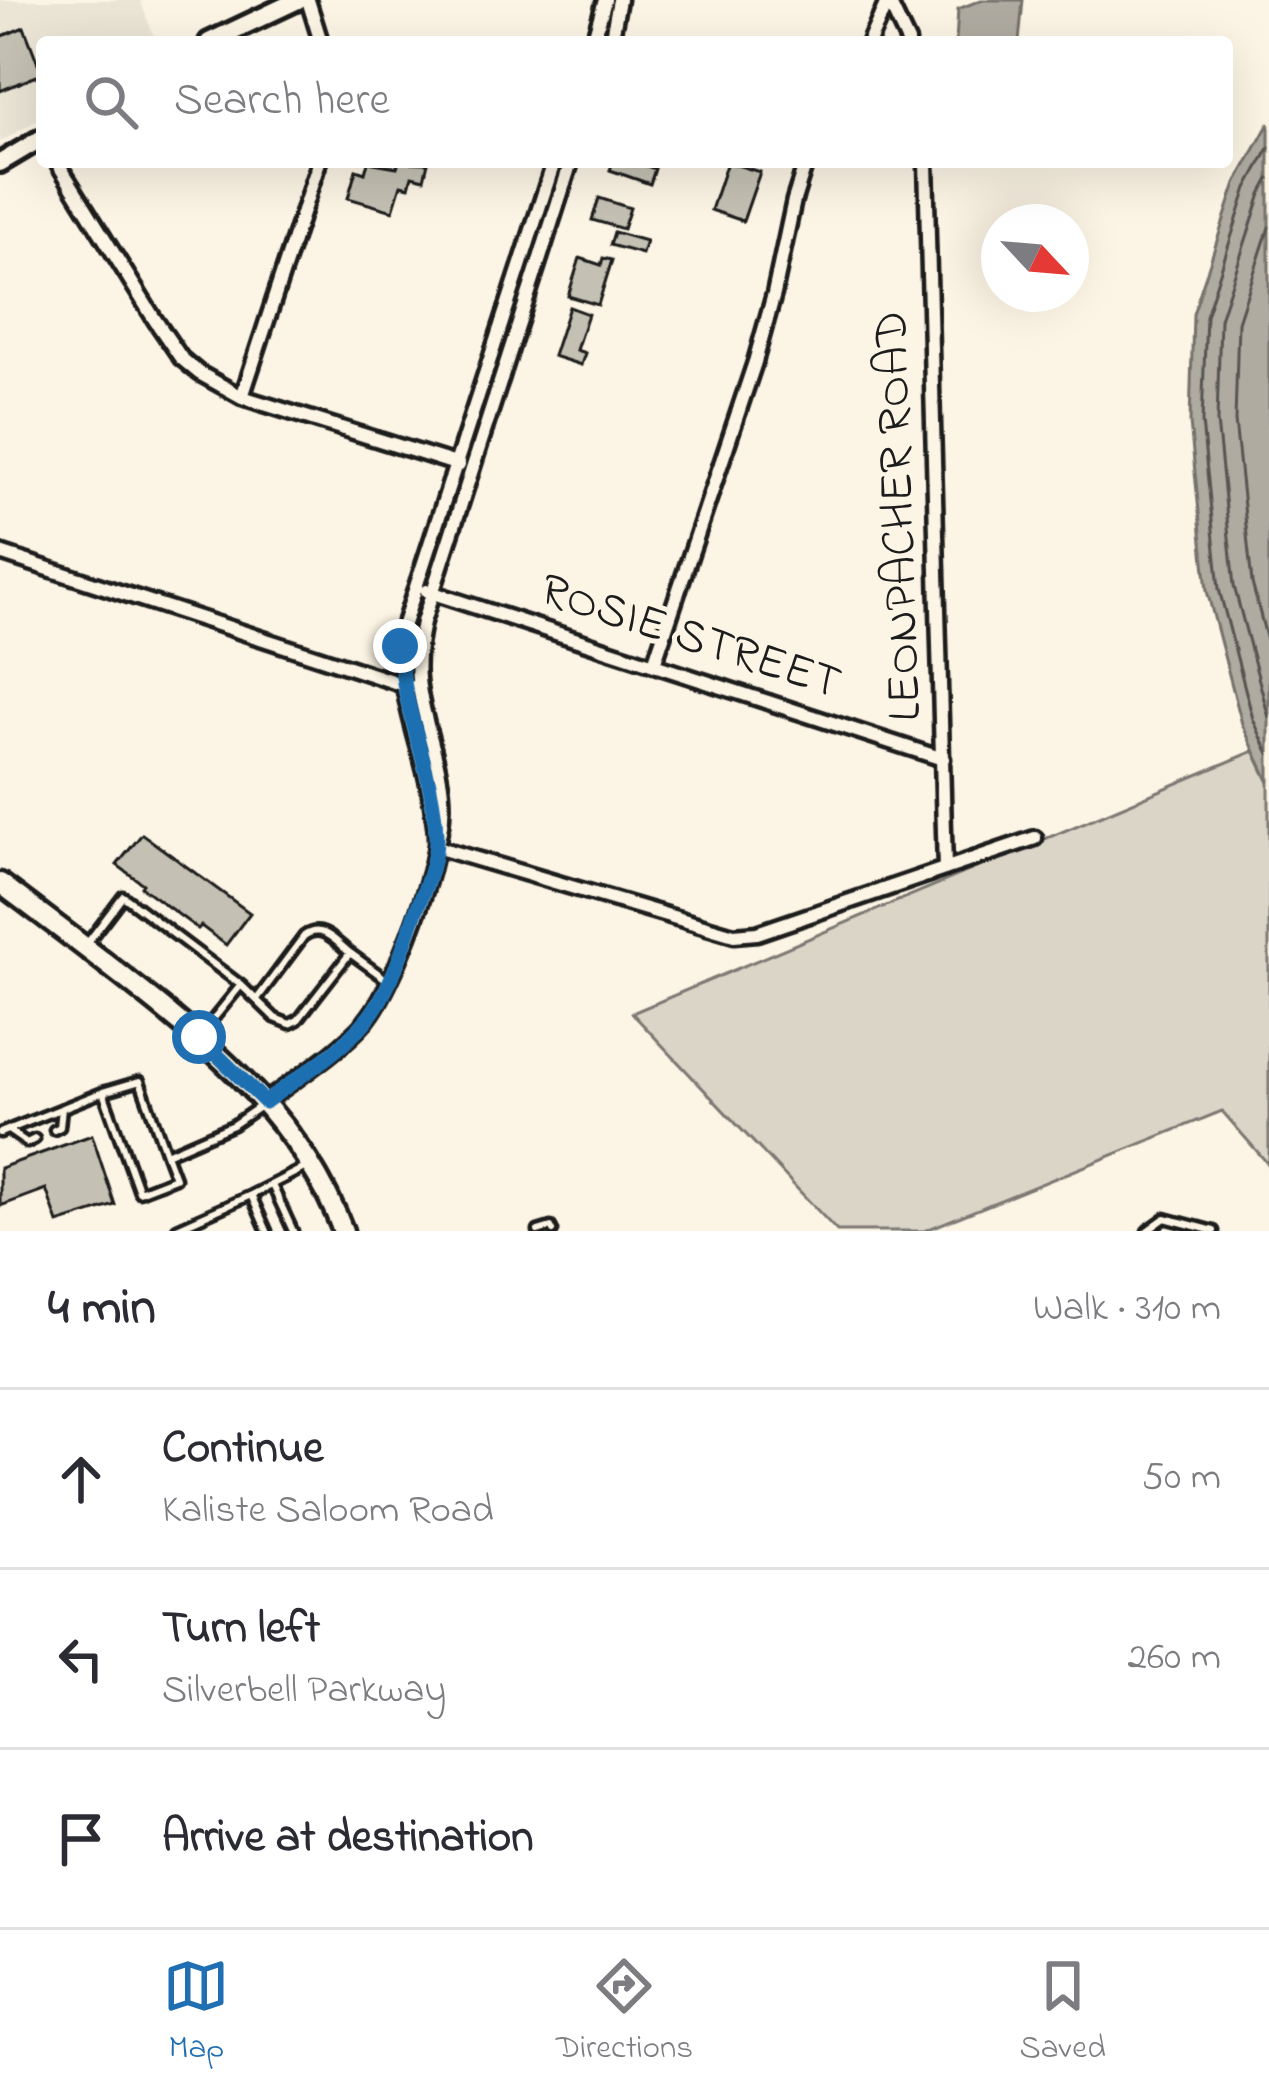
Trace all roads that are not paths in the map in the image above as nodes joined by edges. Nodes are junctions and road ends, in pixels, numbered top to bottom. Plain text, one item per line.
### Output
1 (298, 0) edge
2 (308, 0) edge
3 (605, 0) edge
4 (619, 0) edge
5 (887, 1) edge
6 (222, 36) edge
7 (319, 36) edge
8 (595, 36) edge
9 (612, 36) edge
10 (872, 36) edge
11 (905, 36) edge
12 (36, 142) edge
13 (0, 163) edge
14 (61, 168) edge
15 (317, 168) edge
16 (552, 168) edge
17 (569, 168) edge
18 (804, 168) edge
19 (926, 168) edge
20 (242, 397) junction
21 (456, 464) junction
22 (471, 469) junction
23 (0, 553) edge
24 (415, 587) junction
25 (431, 592) junction
26 (654, 664) junction
27 (404, 685) junction
28 (420, 689) junction
29 (943, 759) junction
30 (1035, 838) dead end
31 (436, 847) junction
32 (945, 869) junction
33 (0, 883) edge
34 (84, 947) junction
35 (350, 953) junction
36 (390, 982) junction
37 (241, 985) junction
38 (256, 1000) junction
39 (199, 1037) junction
40 (104, 1092) junction
41 (265, 1102) junction
42 (62, 1108) junction
43 (54, 1130) dead end
44 (4, 1131) edge
45 (35, 1139) dead end
46 (166, 1154) junction
47 (311, 1164) junction
48 (272, 1184) junction
49 (251, 1195) junction
50 (177, 1228) edge
51 (267, 1231) edge
52 (292, 1231) edge
53 (343, 1231) edge
54 (538, 1231) edge
55 (553, 1231) edge
56 (1147, 1231) edge
57 (1214, 1231) edge

1 - 6 street
2 - 7 street
3 - 8 street
4 - 9 street
5 - 10 street
5 - 11 street
12 - 13 street
14 - 20 street
15 - 20 street
16 - 21 street
17 - 22 street
18 - 26 street
19 - 29 street, LEONPACHER ROAD
20 - 21 street
21 - 22 street
21 - 24 street
22 - 25 street
23 - 27 street
24 - 25 street, ROSIE STREET
24 - 27 street
25 - 26 street, ROSIE STREET
25 - 28 street
26 - 29 street, ROSIE STREET
27 - 28 street
27 - 31 street
28 - 31 street
29 - 32 street, LEONPACHER ROAD
30 - 32 street
31 - 32 street
31 - 36 street
33 - 34 main road
34 - 37 lane
34 - 39 main road
35 - 36 lane
35 - 38 lane
35 - 38 lane
36 - 41 street
37 - 38 lane
37 - 39 lane
39 - 41 main road
40 - 42 lane
40 - 46 lane
40 - 46 lane
41 - 46 lane
41 - 47 main road
42 - 43 lane
42 - 44 lane
44 - 45 lane
47 - 48 lane
47 - 53 main road
48 - 49 lane
48 - 52 lane
49 - 50 lane
49 - 51 lane
54 - 55 lane
56 - 57 lane

